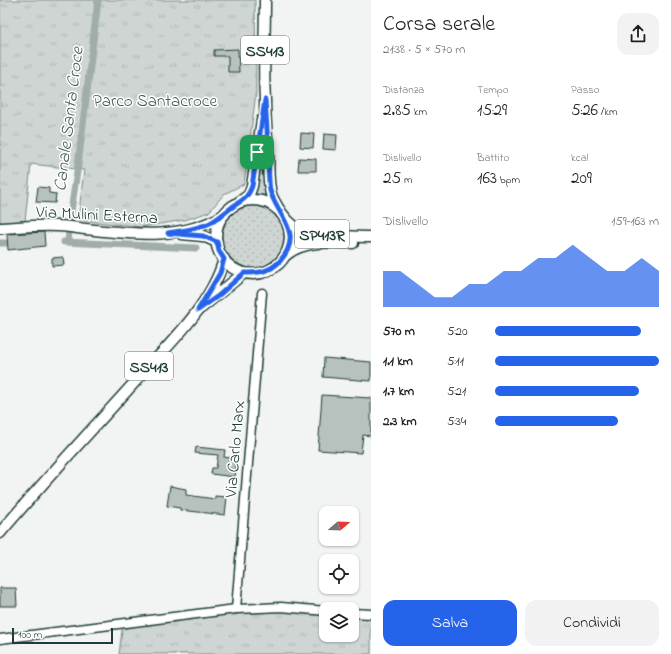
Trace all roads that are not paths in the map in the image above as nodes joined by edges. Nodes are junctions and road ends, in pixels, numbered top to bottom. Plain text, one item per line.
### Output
1 (265, 0) edge
2 (265, 100) junction
3 (236, 204) junction
4 (280, 212) junction
5 (224, 215) junction
6 (0, 228) edge
7 (168, 233) junction
8 (371, 238) edge
9 (217, 242) junction
10 (371, 244) edge
11 (284, 256) junction
12 (224, 259) junction
13 (244, 273) junction
14 (262, 292) dead end
15 (198, 310) junction
16 (0, 533) edge
17 (236, 609) junction
18 (319, 610) edge
19 (359, 613) edge
20 (371, 614) edge
21 (0, 639) edge

1 - 2 main road, SS413
2 - 3 main road, SS413
2 - 4 main road, SS413
3 - 4 main road, SS413
3 - 5 main road, SS413
4 - 8 main road, SP413R
4 - 11 main road, SS413
5 - 7 main road, Via Mulini Esterna
5 - 9 main road, SS413
6 - 7 main road, Via Mulini Esterna
7 - 9 main road, Via Mulini Esterna
9 - 12 main road, SS413
10 - 11 main road, SP413R
11 - 13 main road
12 - 13 main road
12 - 15 main road, SS413
13 - 15 main road, SS413
14 - 17 street, Via Carlo Marx
15 - 16 main road, SS413
17 - 18 street
17 - 21 street
19 - 20 street

